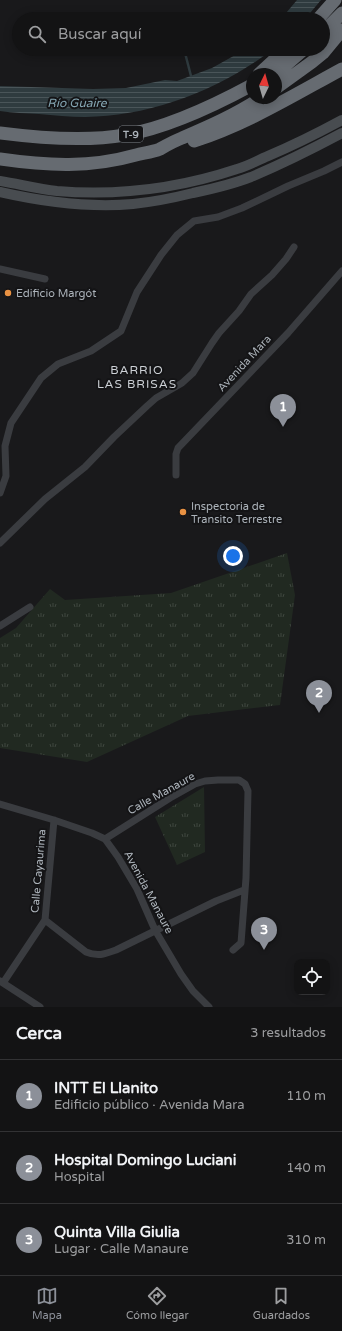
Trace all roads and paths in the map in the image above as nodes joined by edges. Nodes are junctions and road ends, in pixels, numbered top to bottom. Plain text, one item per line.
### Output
1 (335, 0) edge
2 (324, 12) edge
3 (342, 13) edge
4 (330, 25) edge
5 (342, 30) edge
6 (342, 42) edge
7 (330, 45) edge
8 (330, 49) edge
9 (278, 56) edge
10 (296, 56) edge
11 (319, 56) edge
12 (265, 68) edge
13 (282, 68) edge
14 (342, 69) edge
15 (282, 84) edge
16 (246, 85) edge
17 (246, 88) edge
18 (237, 93) junction
19 (252, 104) edge
20 (342, 120) edge
21 (0, 133) edge
22 (342, 133) edge
23 (160, 149) junction
24 (0, 159) edge
25 (342, 162) edge
26 (0, 181) edge
27 (0, 192) edge
28 (294, 247) dead end
29 (0, 269) edge
30 (342, 271) edge
31 (46, 280) dead end
32 (176, 475) dead end
33 (0, 493) edge
34 (0, 543) edge
35 (30, 607) dead end
36 (0, 626) edge
37 (0, 804) edge
38 (54, 820) junction
39 (104, 838) junction
40 (244, 890) junction
41 (45, 920) junction
42 (156, 930) junction
43 (233, 950) dead end
44 (2, 982) edge
45 (40, 1007) edge
46 (209, 1007) edge

1 - 2 highway
3 - 4 highway
5 - 7 highway
6 - 8 highway
9 - 12 highway
10 - 13 highway
11 - 15 highway
14 - 23 highway
16 - 18 highway
17 - 18 highway, T-9
18 - 21 highway, T-9
19 - 23 highway, T-9
20 - 26 street
22 - 27 street
23 - 24 highway, T-9
25 - 33 street
28 - 34 street
29 - 31 street
30 - 32 street, Avenida Mara
35 - 36 street
37 - 38 street
38 - 39 street
38 - 41 street, Calle Cayaurima
39 - 40 street, Calle Manaure
39 - 42 street, Avenida Manaure
40 - 42 street
40 - 43 street, Calle Manaure
41 - 42 street
41 - 44 street, Calle Cayaurima
42 - 46 street, Avenida Manaure
44 - 45 street, Calle Cayaurima

